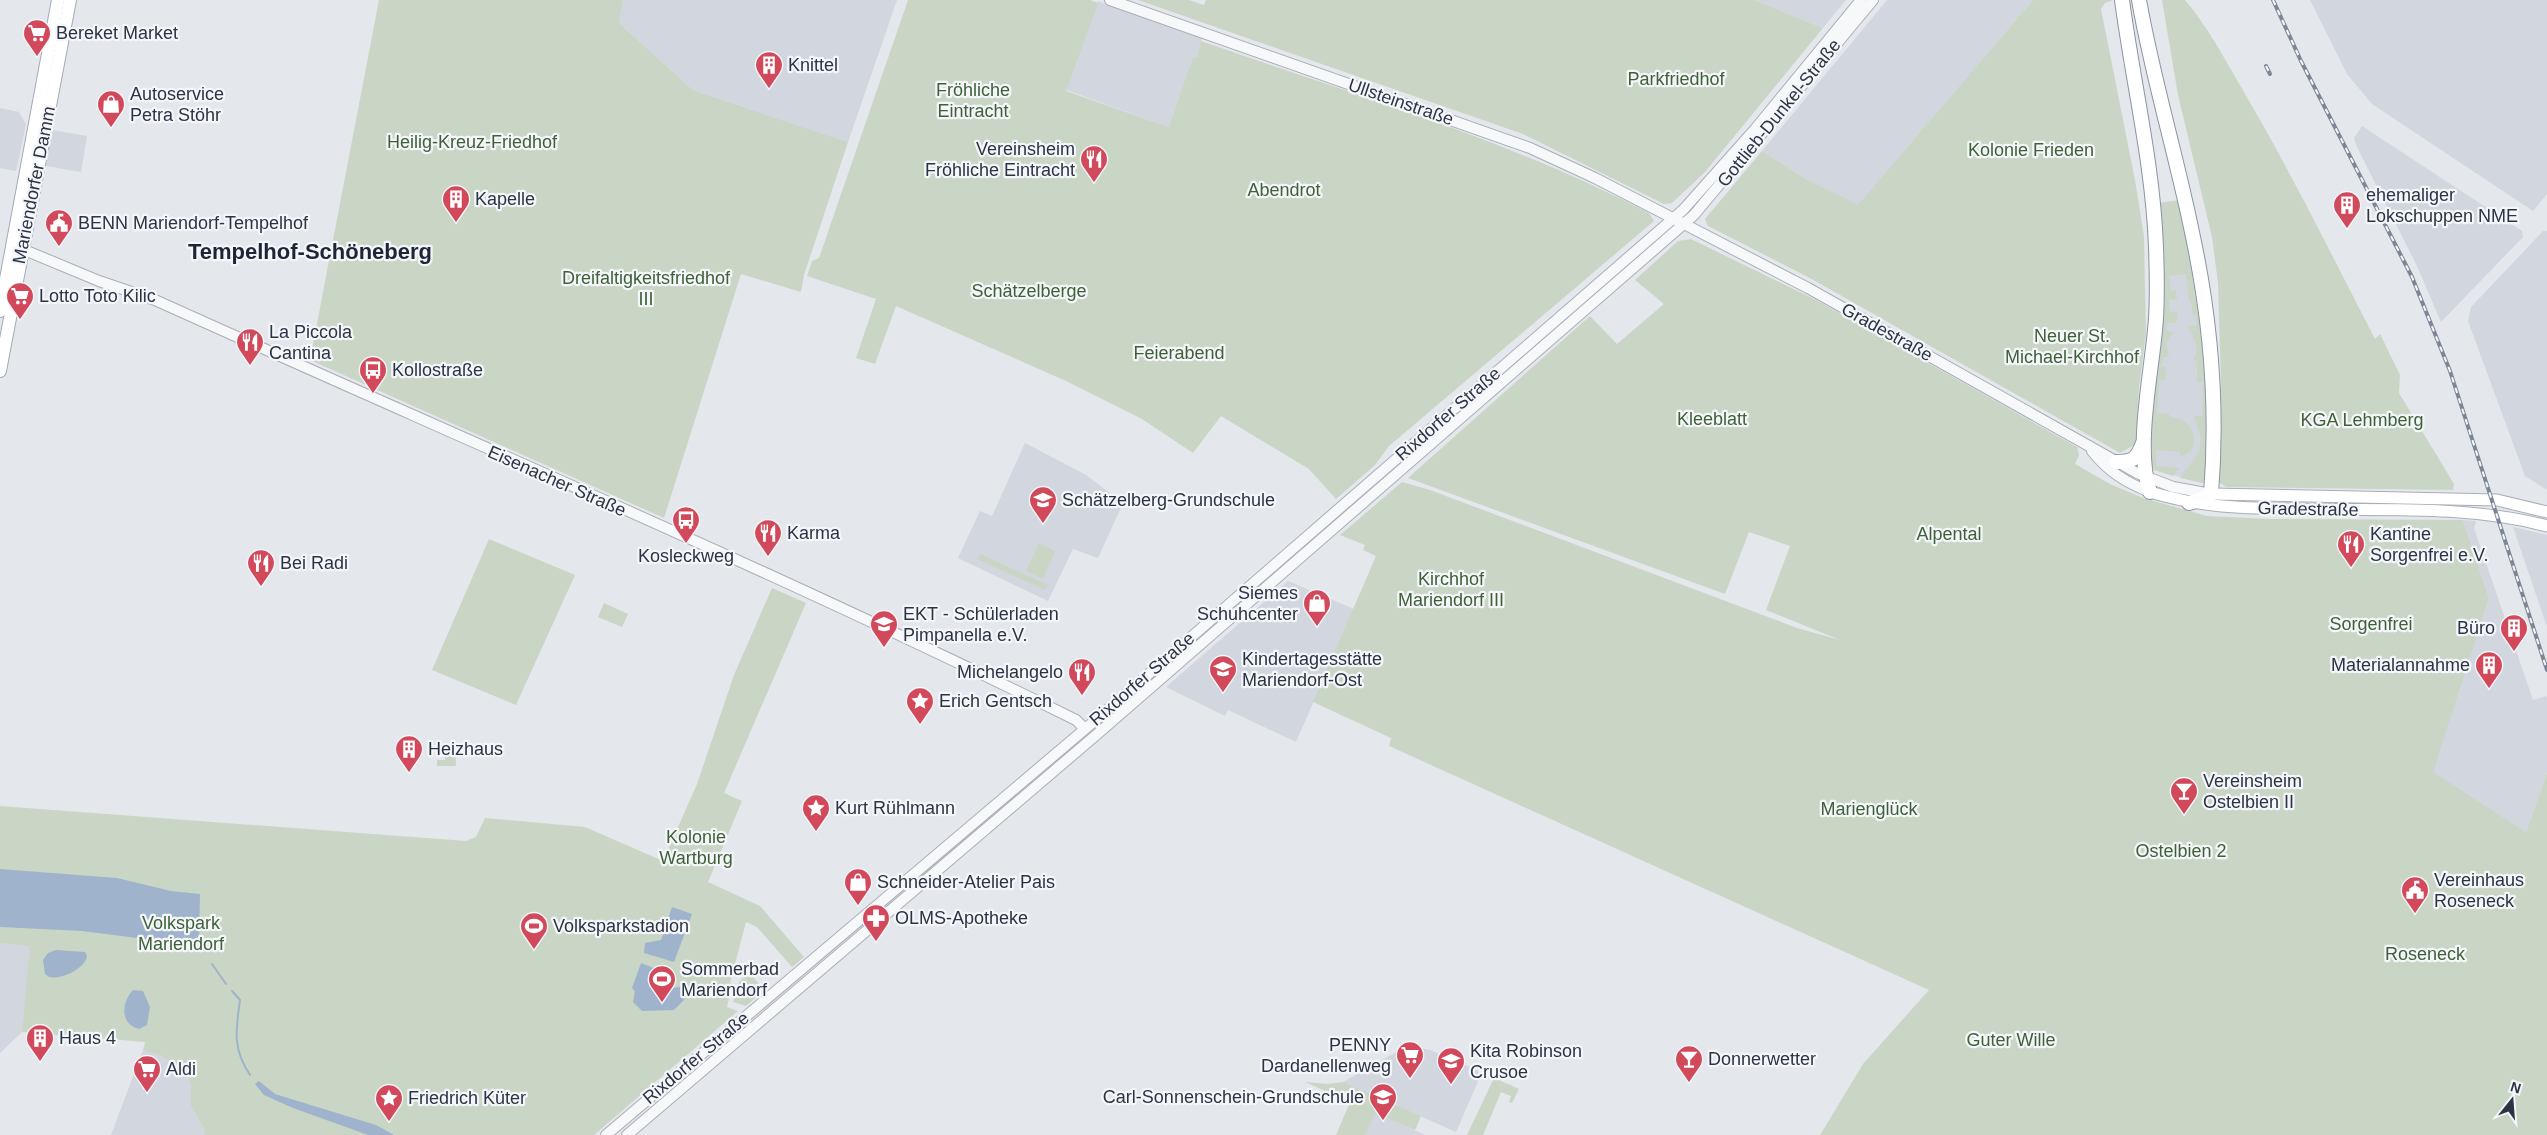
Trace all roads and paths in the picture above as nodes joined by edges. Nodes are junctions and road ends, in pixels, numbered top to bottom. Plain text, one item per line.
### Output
1 (58, 0) edge
2 (70, 0) edge
3 (1861, 0) edge
4 (1872, 0) edge
5 (2139, 0) edge
6 (1117, 1) edge
7 (2122, 1) edge
8 (1673, 219) junction
9 (1684, 224) junction
10 (22, 250) junction
11 (0, 311) edge
12 (0, 371) edge
13 (2144, 440) junction
14 (2087, 445) junction
15 (2116, 462) junction
16 (2144, 477) junction
17 (2150, 492) junction
18 (2211, 494) junction
19 (1348, 501) junction
20 (2189, 503) junction
21 (1356, 510) junction
22 (2547, 512) edge
23 (2547, 526) edge
24 (1084, 728) junction
25 (1062, 747) junction
26 (1070, 757) junction
27 (606, 1135) edge
28 (627, 1135) edge

1 - 11 main road, Mariendorfer Damm
2 - 10 main road, Mariendorfer Damm
3 - 8 street, Gottlieb-Dunkel-Straße
4 - 9 street, Gottlieb-Dunkel-Straße
5 - 18 highway
6 - 8 street, Ullsteinstraße
7 - 13 highway
8 - 9 street, Ullsteinstraße
8 - 19 street, Rixdorfer Straße
9 - 14 street, Gradestraße
9 - 21 street, Rixdorfer Straße
10 - 12 main road, Mariendorfer Damm
10 - 24 street, Eisenacher Straße
13 - 15 highway
13 - 16 highway
14 - 15 street, Gradestraße
14 - 17 street, Gradestraße
15 - 16 street, Gradestraße
16 - 17 highway
16 - 18 street, Gradestraße
17 - 20 main road, Gradestraße
18 - 20 highway
18 - 22 main road, Gradestraße
19 - 21 street
19 - 24 street, Rixdorfer Straße
20 - 23 main road, Gradestraße
21 - 26 street, Rixdorfer Straße
24 - 25 street, Rixdorfer Straße
25 - 26 street
25 - 27 street, Rixdorfer Straße
26 - 28 street, Rixdorfer Straße

